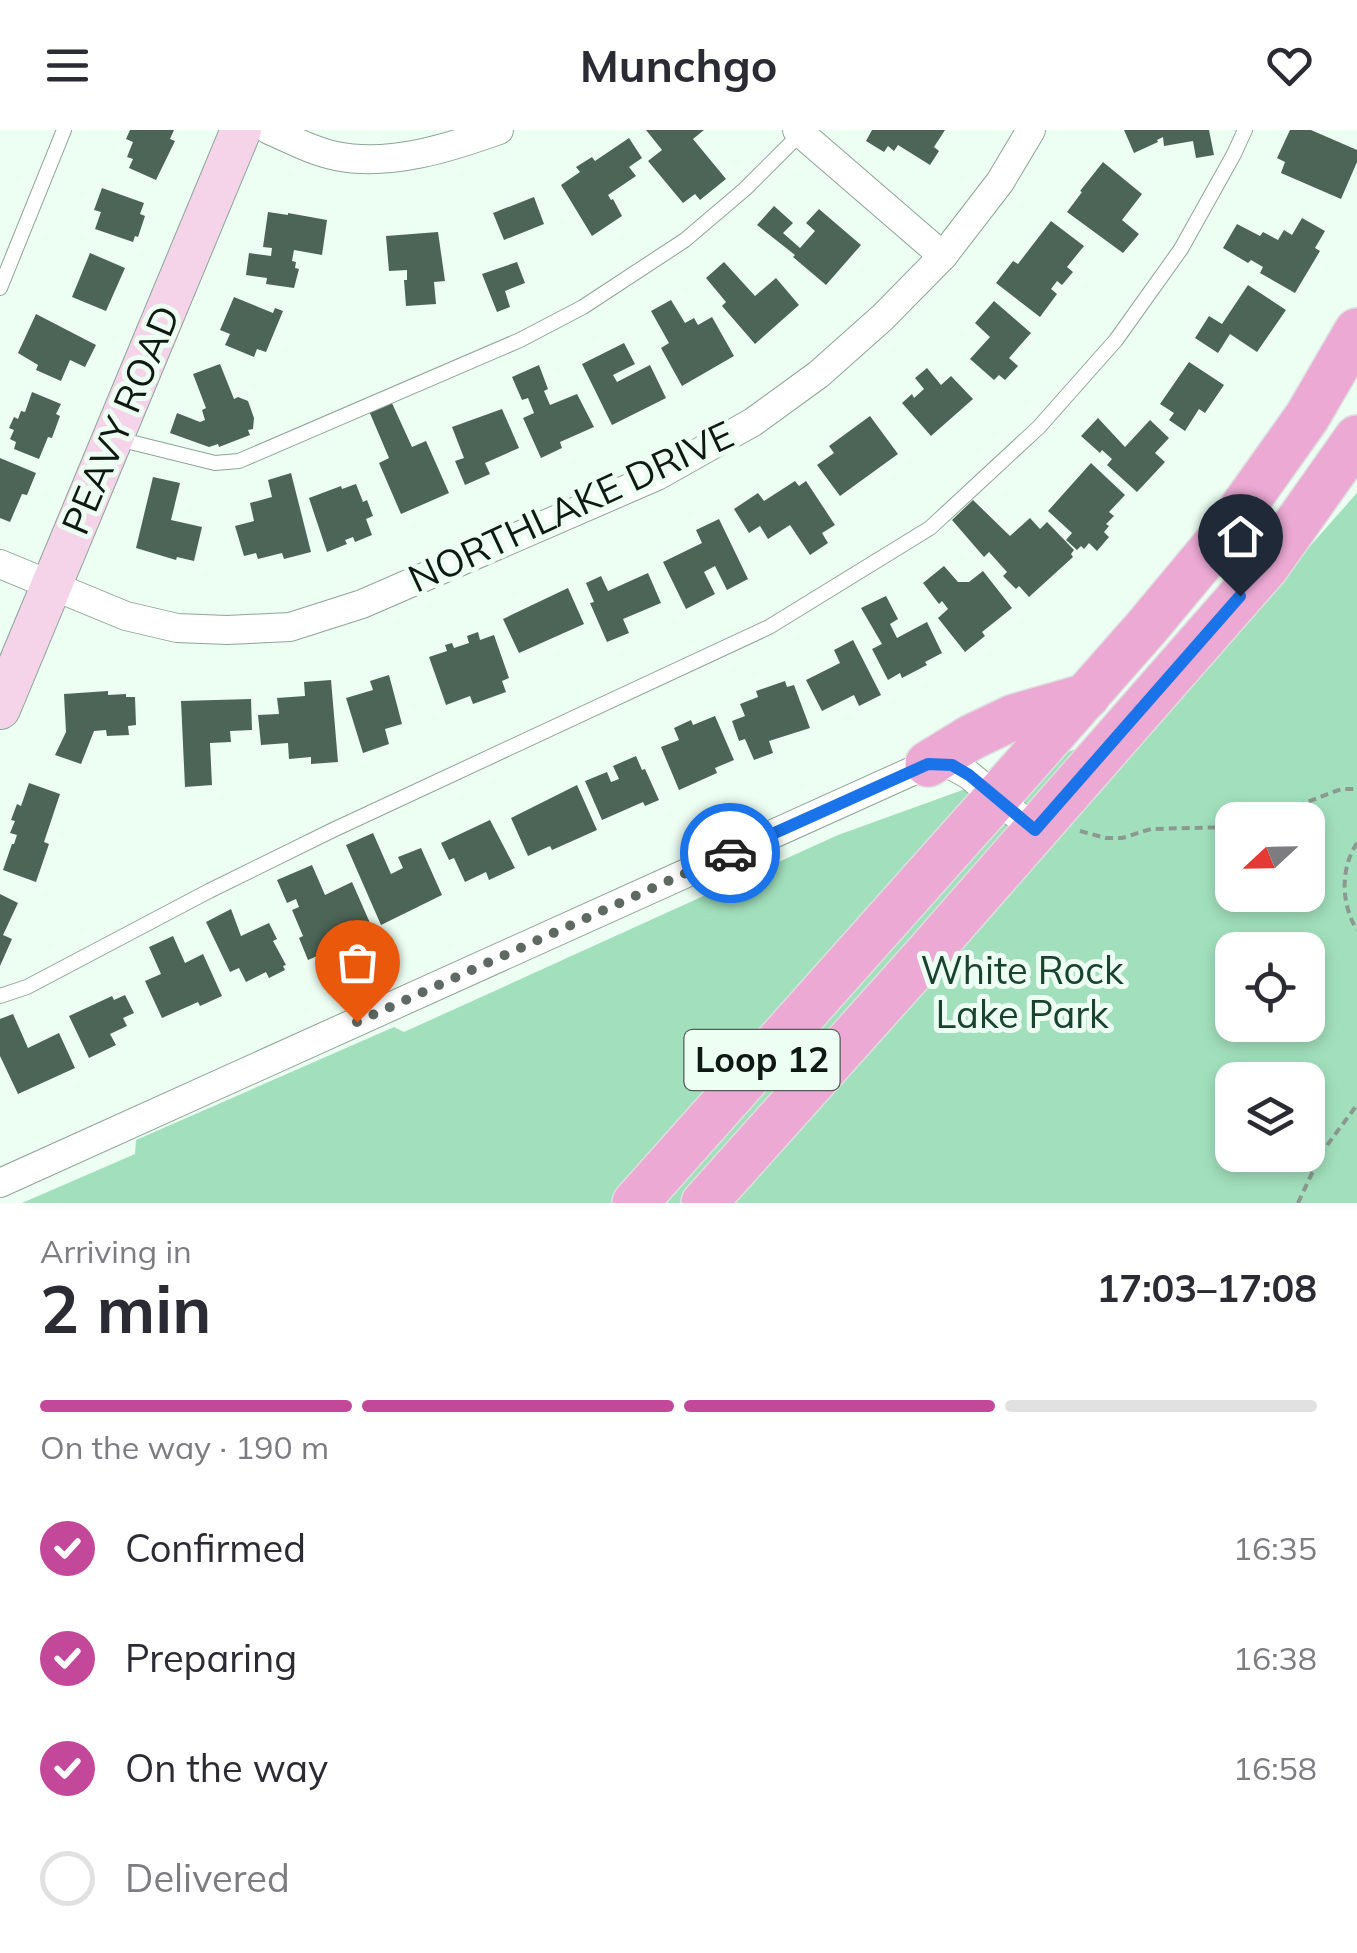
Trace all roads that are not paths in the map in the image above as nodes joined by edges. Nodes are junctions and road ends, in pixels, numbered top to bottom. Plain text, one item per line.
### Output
1 (64, 130) edge
2 (241, 130) edge
3 (269, 130) edge
4 (499, 130) edge
5 (1031, 130) edge
6 (1245, 130) edge
7 (800, 131) edge
8 (943, 256) junction
9 (0, 288) edge
10 (1357, 331) edge
11 (113, 438) junction
12 (1357, 438) edge
13 (0, 564) edge
14 (52, 584) junction
15 (1087, 696) junction
16 (0, 709) edge
17 (928, 764) junction
18 (998, 798) junction
19 (1035, 830) junction
20 (0, 996) edge
21 (0, 1184) edge
22 (635, 1203) edge
23 (704, 1203) edge

1 - 9 lane
2 - 11 street, PEAVY ROAD
3 - 4 street
5 - 8 street, NORTHLAKE DRIVE
6 - 20 lane
7 - 8 street
7 - 11 lane
8 - 14 street, NORTHLAKE DRIVE
10 - 15 main road, Loop 12
11 - 14 street, PEAVY ROAD
12 - 19 main road, Loop 12
13 - 14 street, NORTHLAKE DRIVE
14 - 16 street, PEAVY ROAD
15 - 17 main road
15 - 18 main road, Loop 12
17 - 18 street
17 - 21 street
18 - 19 street
18 - 22 main road, Loop 12
19 - 23 main road, Loop 12

